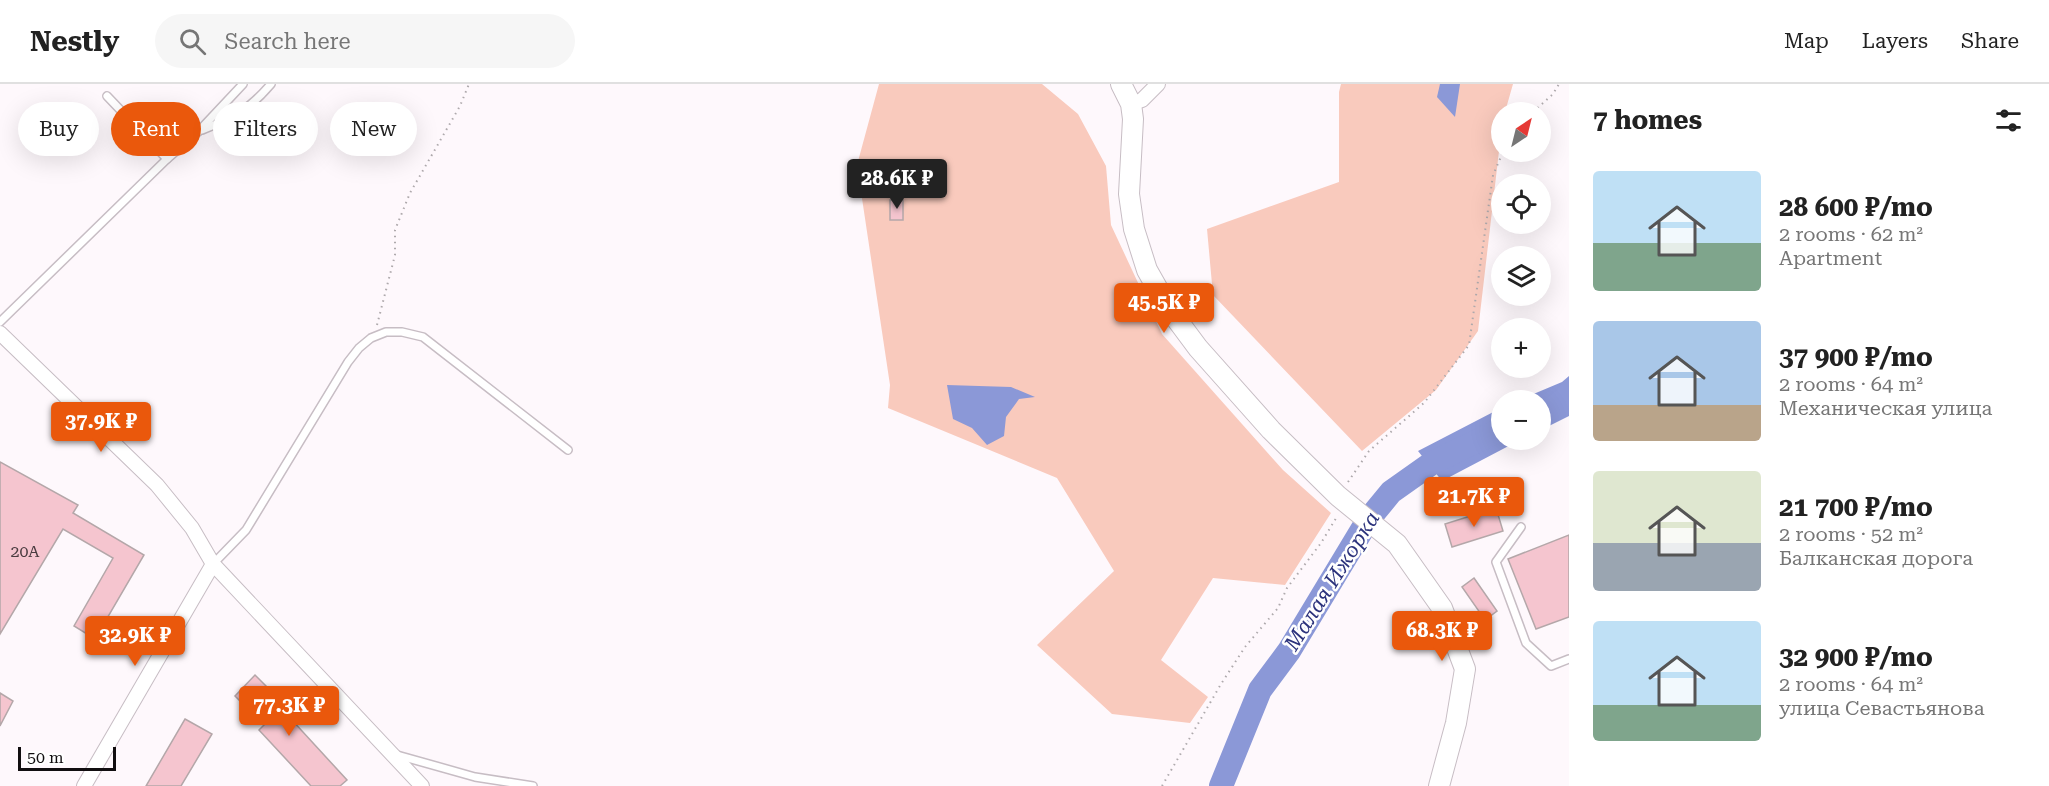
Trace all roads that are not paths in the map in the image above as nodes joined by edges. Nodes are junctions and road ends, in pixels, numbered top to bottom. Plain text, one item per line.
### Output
1 (243, 84) edge
2 (271, 84) edge
3 (1121, 84) edge
4 (1158, 84) edge
5 (107, 96) dead end
6 (1131, 104) junction
7 (201, 129) edge
8 (201, 131) edge
9 (170, 156) edge
10 (167, 159) junction
11 (0, 322) edge
12 (0, 333) edge
13 (568, 450) dead end
14 (1521, 527) dead end
15 (213, 564) junction
16 (1569, 658) edge
17 (394, 754) junction
18 (84, 786) edge
19 (422, 786) edge
20 (533, 786) edge
21 (1439, 786) edge

1 - 7 lane
2 - 8 lane
3 - 6 street
4 - 6 street
5 - 10 lane
6 - 21 street
9 - 10 lane
10 - 11 lane
12 - 15 street
13 - 15 lane
14 - 16 lane
15 - 17 street
15 - 18 street
17 - 19 street
17 - 20 lane

